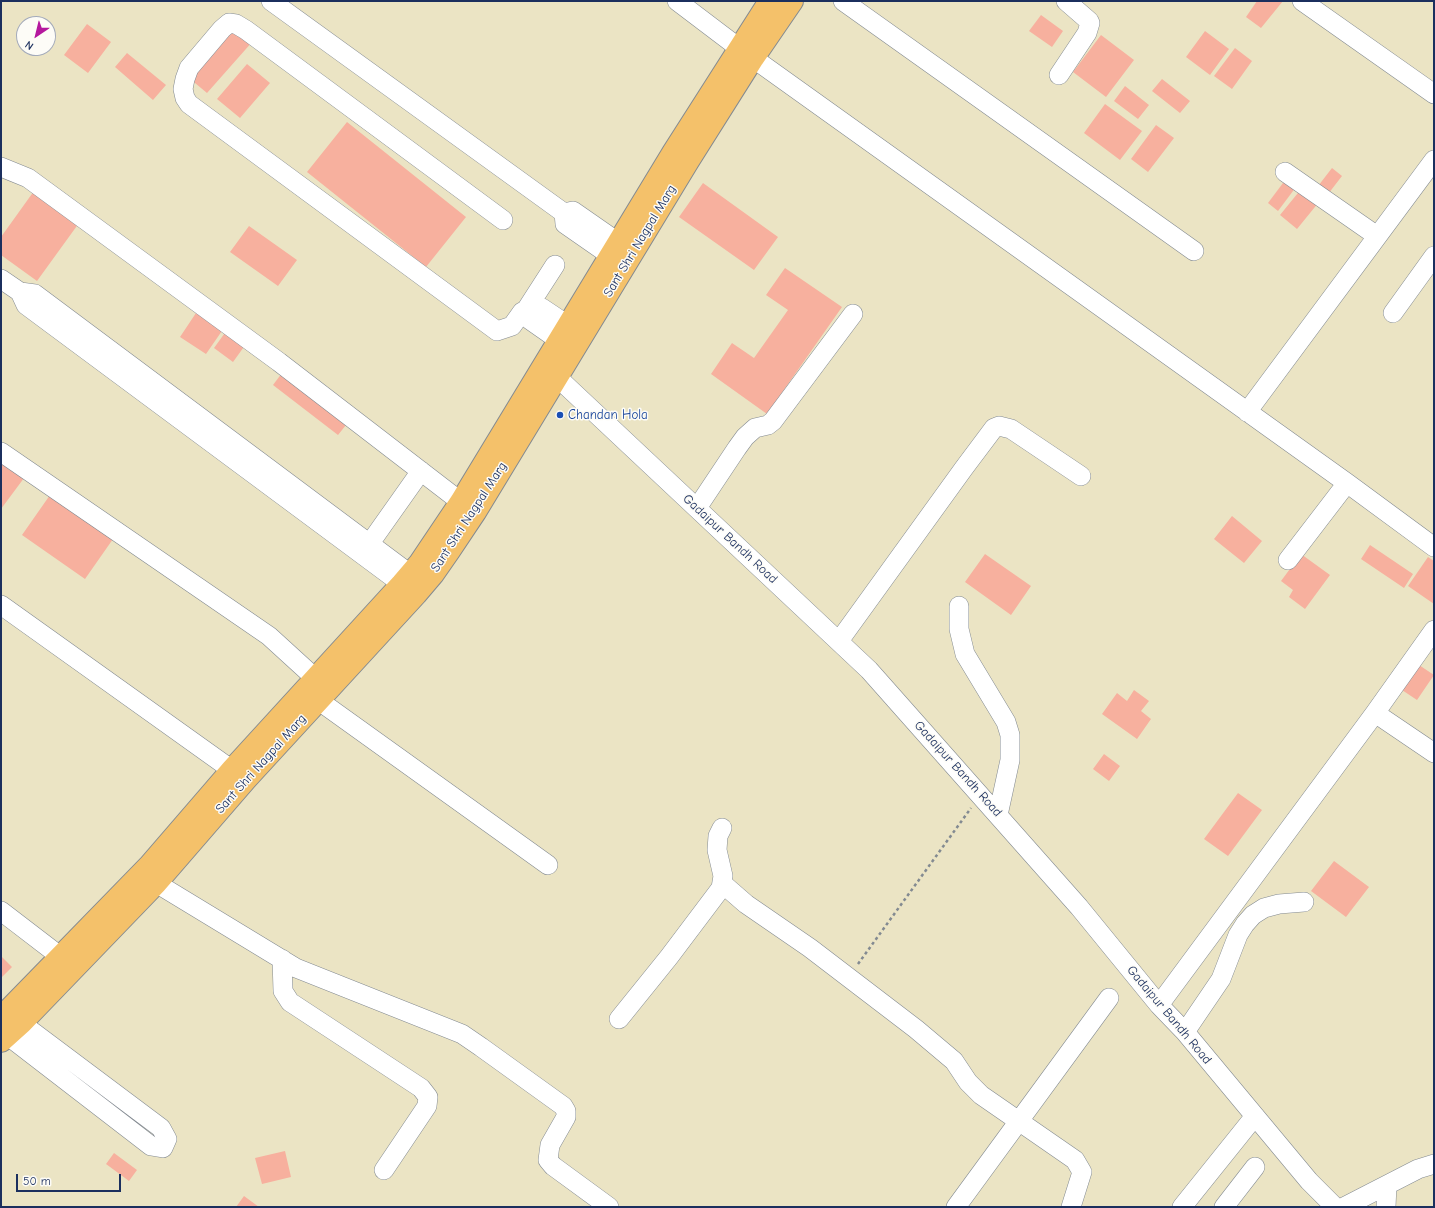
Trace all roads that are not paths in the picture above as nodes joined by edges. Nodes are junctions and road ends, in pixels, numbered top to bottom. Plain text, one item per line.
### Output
1 (271, 1) edge
2 (677, 1) edge
3 (770, 1) edge
4 (792, 1) edge
5 (843, 1) edge
6 (1066, 1) edge
7 (1302, 1) edge
8 (746, 53) junction
9 (1059, 75) dead end
10 (1434, 94) edge
11 (1434, 160) edge
12 (1, 167) edge
13 (1285, 172) dead end
14 (503, 220) dead end
15 (1377, 236) junction
16 (615, 249) junction
17 (1194, 251) dead end
18 (1434, 256) edge
19 (555, 265) dead end
20 (1, 279) edge
21 (528, 311) junction
22 (1393, 313) dead end
23 (853, 314) dead end
24 (564, 333) junction
25 (551, 371) junction
26 (1247, 412) junction
27 (1, 452) edge
28 (421, 472) junction
29 (1081, 476) dead end
30 (1346, 483) junction
31 (461, 502) junction
32 (697, 508) junction
33 (1434, 547) edge
34 (366, 549) junction
35 (1288, 560) dead end
36 (406, 579) junction
37 (1, 605) edge
38 (959, 606) dead end
39 (1434, 630) edge
40 (839, 641) junction
41 (315, 678) junction
42 (318, 700) junction
43 (1375, 713) junction
44 (1434, 753) edge
45 (232, 770) junction
46 (998, 815) junction
47 (722, 828) dead end
48 (548, 865) dead end
49 (156, 882) junction
50 (723, 884) junction
51 (1304, 902) dead end
52 (1, 911) edge
53 (1, 928) edge
54 (282, 960) junction
55 (57, 961) junction
56 (1109, 998) dead end
57 (1159, 1005) junction
58 (619, 1019) dead end
59 (8, 1030) edge
60 (1185, 1032) junction
61 (1255, 1116) junction
62 (1019, 1122) junction
63 (1434, 1164) edge
64 (1255, 1167) dead end
65 (384, 1170) dead end
66 (1387, 1185) junction
67 (609, 1207) edge
68 (956, 1207) edge
69 (1071, 1207) edge
70 (1182, 1207) edge
71 (1224, 1207) edge
72 (1335, 1207) edge
73 (1344, 1207) edge
74 (1386, 1207) edge

1 - 16 street
2 - 8 street
3 - 8 main road, Sant Shri Nagpal Marg
4 - 8 main road, Sant Shri Nagpal Marg
5 - 17 street
6 - 9 street
7 - 10 street
8 - 16 main road, Sant Shri Nagpal Marg
8 - 25 main road, Sant Shri Nagpal Marg
8 - 26 street
11 - 15 street
12 - 28 street
13 - 15 street
14 - 21 street
15 - 26 street
16 - 24 main road, Sant Shri Nagpal Marg
18 - 22 street
19 - 21 street
20 - 34 street
21 - 24 street
23 - 32 street
24 - 25 main road, Sant Shri Nagpal Marg
25 - 31 main road, Sant Shri Nagpal Marg
25 - 32 street, Gadaipur Bandh Road
25 - 42 main road, Sant Shri Nagpal Marg
26 - 30 street
27 - 41 street
28 - 31 street
28 - 34 street
29 - 40 street
30 - 33 street
30 - 35 street
31 - 36 main road, Sant Shri Nagpal Marg
32 - 40 street, Gadaipur Bandh Road
34 - 36 street
36 - 41 main road, Sant Shri Nagpal Marg
37 - 45 street
38 - 46 street
39 - 43 street
40 - 46 street, Gadaipur Bandh Road
41 - 45 main road, Sant Shri Nagpal Marg
42 - 48 street
42 - 49 main road, Sant Shri Nagpal Marg
43 - 44 street
43 - 57 street
45 - 55 main road, Sant Shri Nagpal Marg
46 - 57 street, Gadaipur Bandh Road
47 - 50 street
49 - 54 street
49 - 59 main road, Sant Shri Nagpal Marg
50 - 58 street
50 - 62 street
51 - 60 street
52 - 55 street
53 - 55 street
54 - 65 street
54 - 67 street
55 - 59 main road, Sant Shri Nagpal Marg
56 - 62 street
57 - 60 street, Gadaipur Bandh Road
59 - 59 street
60 - 61 street, Gadaipur Bandh Road
61 - 70 street
61 - 72 street, Gadaipur Bandh Road
62 - 68 street
62 - 69 street
63 - 66 street
64 - 71 street
66 - 73 street
66 - 74 street

